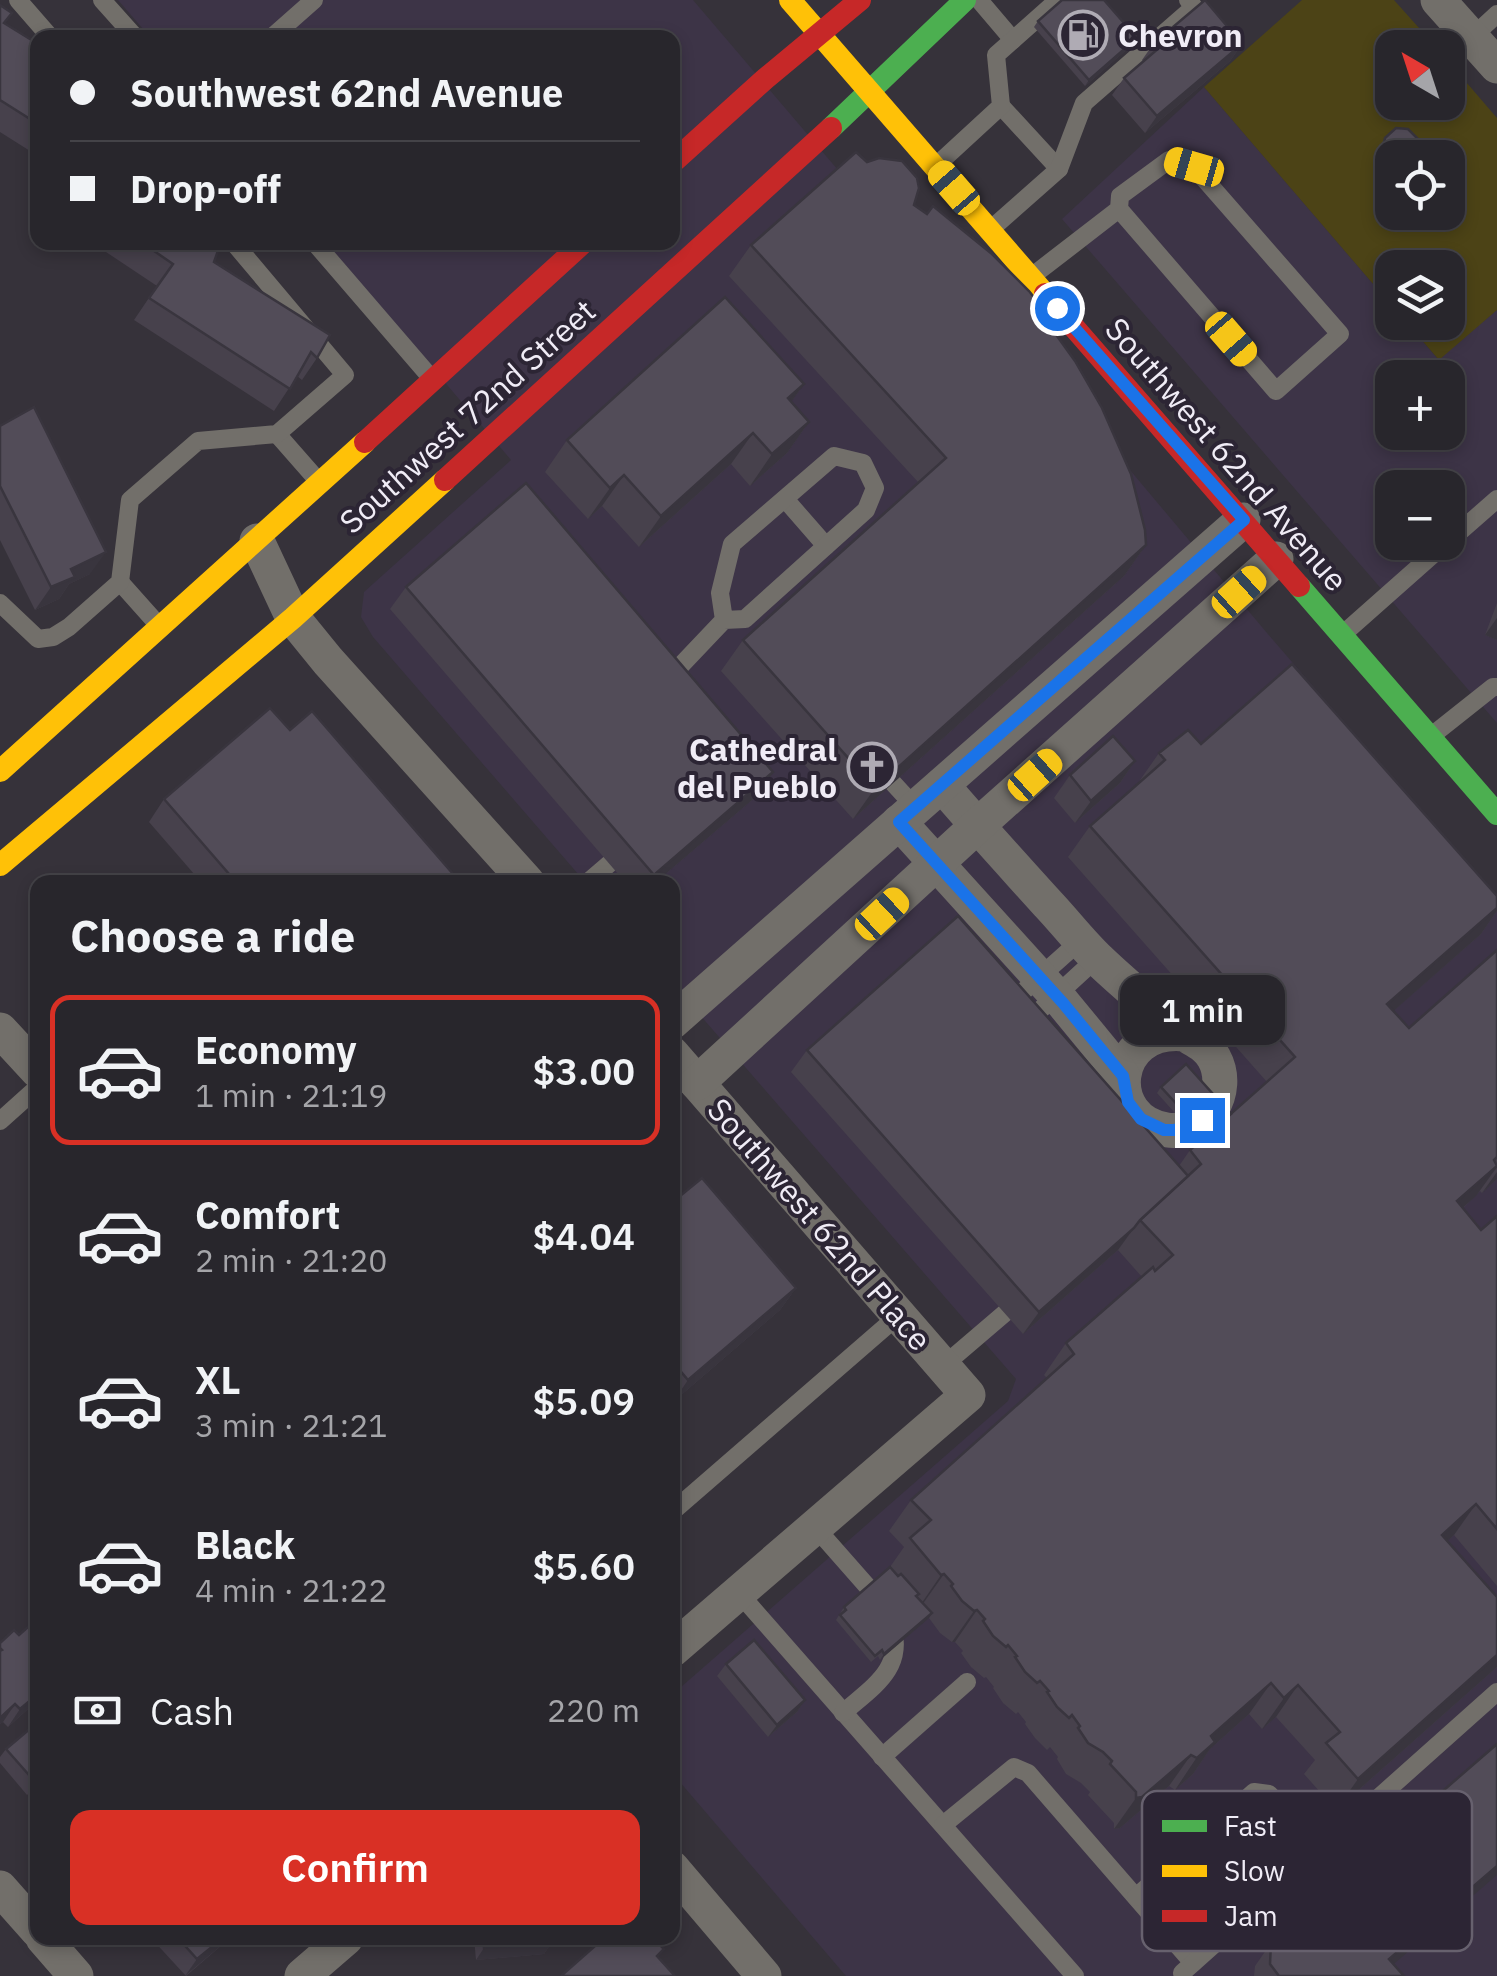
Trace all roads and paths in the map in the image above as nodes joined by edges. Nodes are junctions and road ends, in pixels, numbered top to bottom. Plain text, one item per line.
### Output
1 (18, 0) edge
2 (102, 0) edge
3 (314, 0) edge
4 (790, 0) edge
5 (860, 0) edge
6 (965, 0) edge
7 (979, 0) edge
8 (1058, 0) edge
9 (1188, 0) edge
10 (1438, 0) edge
11 (1484, 26) edge
12 (44, 30) edge
13 (129, 30) edge
14 (280, 30) edge
15 (819, 34) junction
16 (1012, 40) junction
17 (1497, 66) edge
18 (869, 90) junction
19 (1001, 106) junction
20 (680, 155) edge
21 (936, 167) junction
22 (1059, 169) junction
23 (1119, 208) junction
24 (990, 230) junction
25 (239, 250) edge
26 (321, 250) edge
27 (575, 250) edge
28 (1031, 278) junction
29 (433, 379) junction
30 (278, 434) junction
31 (320, 482) junction
32 (785, 498) junction
33 (1497, 499) edge
34 (1244, 520) junction
35 (1465, 527) edge
36 (257, 541) junction
37 (826, 546) junction
38 (1276, 559) junction
39 (1427, 560) edge
40 (120, 582) junction
41 (0, 603) edge
42 (293, 618) junction
43 (745, 619) junction
44 (724, 620) junction
45 (161, 628) junction
46 (1342, 635) junction
47 (761, 636) edge
48 (663, 684) edge
49 (1497, 687) edge
50 (1430, 736) junction
51 (0, 771) edge
52 (912, 799) junction
53 (1497, 814) edge
54 (978, 826) junction
55 (609, 864) dead end
56 (936, 864) junction
57 (0, 865) edge
58 (520, 875) edge
59 (596, 875) edge
60 (1089, 949) junction
61 (1048, 986) junction
62 (1004, 1008) edge
63 (680, 1015) edge
64 (1021, 1028) edge
65 (0, 1030) edge
66 (1184, 1034) junction
67 (30, 1062) edge
68 (680, 1063) edge
69 (1123, 1076) junction
70 (697, 1083) junction
71 (30, 1094) edge
72 (0, 1121) edge
73 (1005, 1314) dead end
74 (899, 1315) junction
75 (943, 1366) junction
76 (680, 1505) edge
77 (815, 1526) junction
78 (738, 1592) junction
79 (680, 1643) edge
80 (967, 1682) dead end
81 (1497, 1692) edge
82 (843, 1713) junction
83 (882, 1757) junction
84 (1386, 1791) edge
85 (942, 1826) junction
86 (680, 1877) edge
87 (0, 1888) edge
88 (1142, 1892) edge
89 (1136, 1897) junction
90 (1142, 1906) edge
91 (30, 1923) edge
92 (49, 1945) edge
93 (338, 1945) edge
94 (1207, 1951) edge
95 (1184, 1972) edge
96 (76, 1976) edge
97 (302, 1976) edge
98 (764, 1976) edge
99 (1074, 1976) edge

1 - 12 lane
2 - 13 lane
3 - 14 lane
4 - 15 main road, Southwest 62nd Avenue
5 - 15 main road
6 - 18 main road, Southwest 72nd Street
7 - 16 lane
8 - 16 lane
9 - 22 lane
10 - 11 street
11 - 17 street
15 - 18 main road, Southwest 62nd Avenue
15 - 20 main road
16 - 19 lane
18 - 21 main road, Southwest 62nd Avenue
18 - 42 main road, Southwest 72nd Street
19 - 21 lane
19 - 22 lane
21 - 24 main road, Southwest 62nd Avenue
22 - 24 lane
23 - 23 lane
23 - 28 lane
24 - 28 main road, Southwest 62nd Avenue
25 - 30 lane
26 - 29 lane
27 - 29 main road, Southwest 72nd Street
28 - 34 main road, Southwest 62nd Avenue
29 - 31 main road, Southwest 72nd Street
30 - 31 lane
30 - 40 lane
31 - 36 main road, Southwest 72nd Street
32 - 37 lane
32 - 37 lane
32 - 44 lane
33 - 35 lane
34 - 38 main road, Southwest 62nd Avenue
34 - 52 street
36 - 42 street
36 - 45 main road, Southwest 72nd Street
37 - 43 lane
38 - 46 main road, Southwest 62nd Avenue
38 - 54 street
39 - 46 lane
40 - 41 lane
40 - 45 lane
42 - 57 main road, Southwest 72nd Street
42 - 58 street
43 - 44 lane
43 - 47 lane
44 - 48 lane
45 - 51 main road, Southwest 72nd Street
46 - 50 main road, Southwest 62nd Avenue
49 - 50 lane
50 - 53 main road, Southwest 62nd Avenue
52 - 54 street
52 - 56 street
52 - 63 street
54 - 56 street
54 - 60 street
55 - 59 lane
56 - 61 street
56 - 70 street
60 - 61 lane
60 - 66 street
61 - 62 lane
61 - 64 lane
61 - 69 street
65 - 67 street
66 - 69 street
66 - 69 street
68 - 70 street, Southwest 62nd Place
70 - 74 street, Southwest 62nd Place
71 - 72 lane
73 - 75 lane
74 - 75 street, Southwest 62nd Place
74 - 76 lane
75 - 77 street, Southwest 62nd Place
77 - 78 street
77 - 82 lane
78 - 79 street
78 - 82 lane
80 - 83 lane
81 - 84 lane
82 - 83 lane
83 - 85 lane
85 - 89 lane
85 - 99 lane
86 - 98 street
87 - 91 street
88 - 89 lane
89 - 90 lane
92 - 96 street
93 - 97 street
94 - 95 lane

